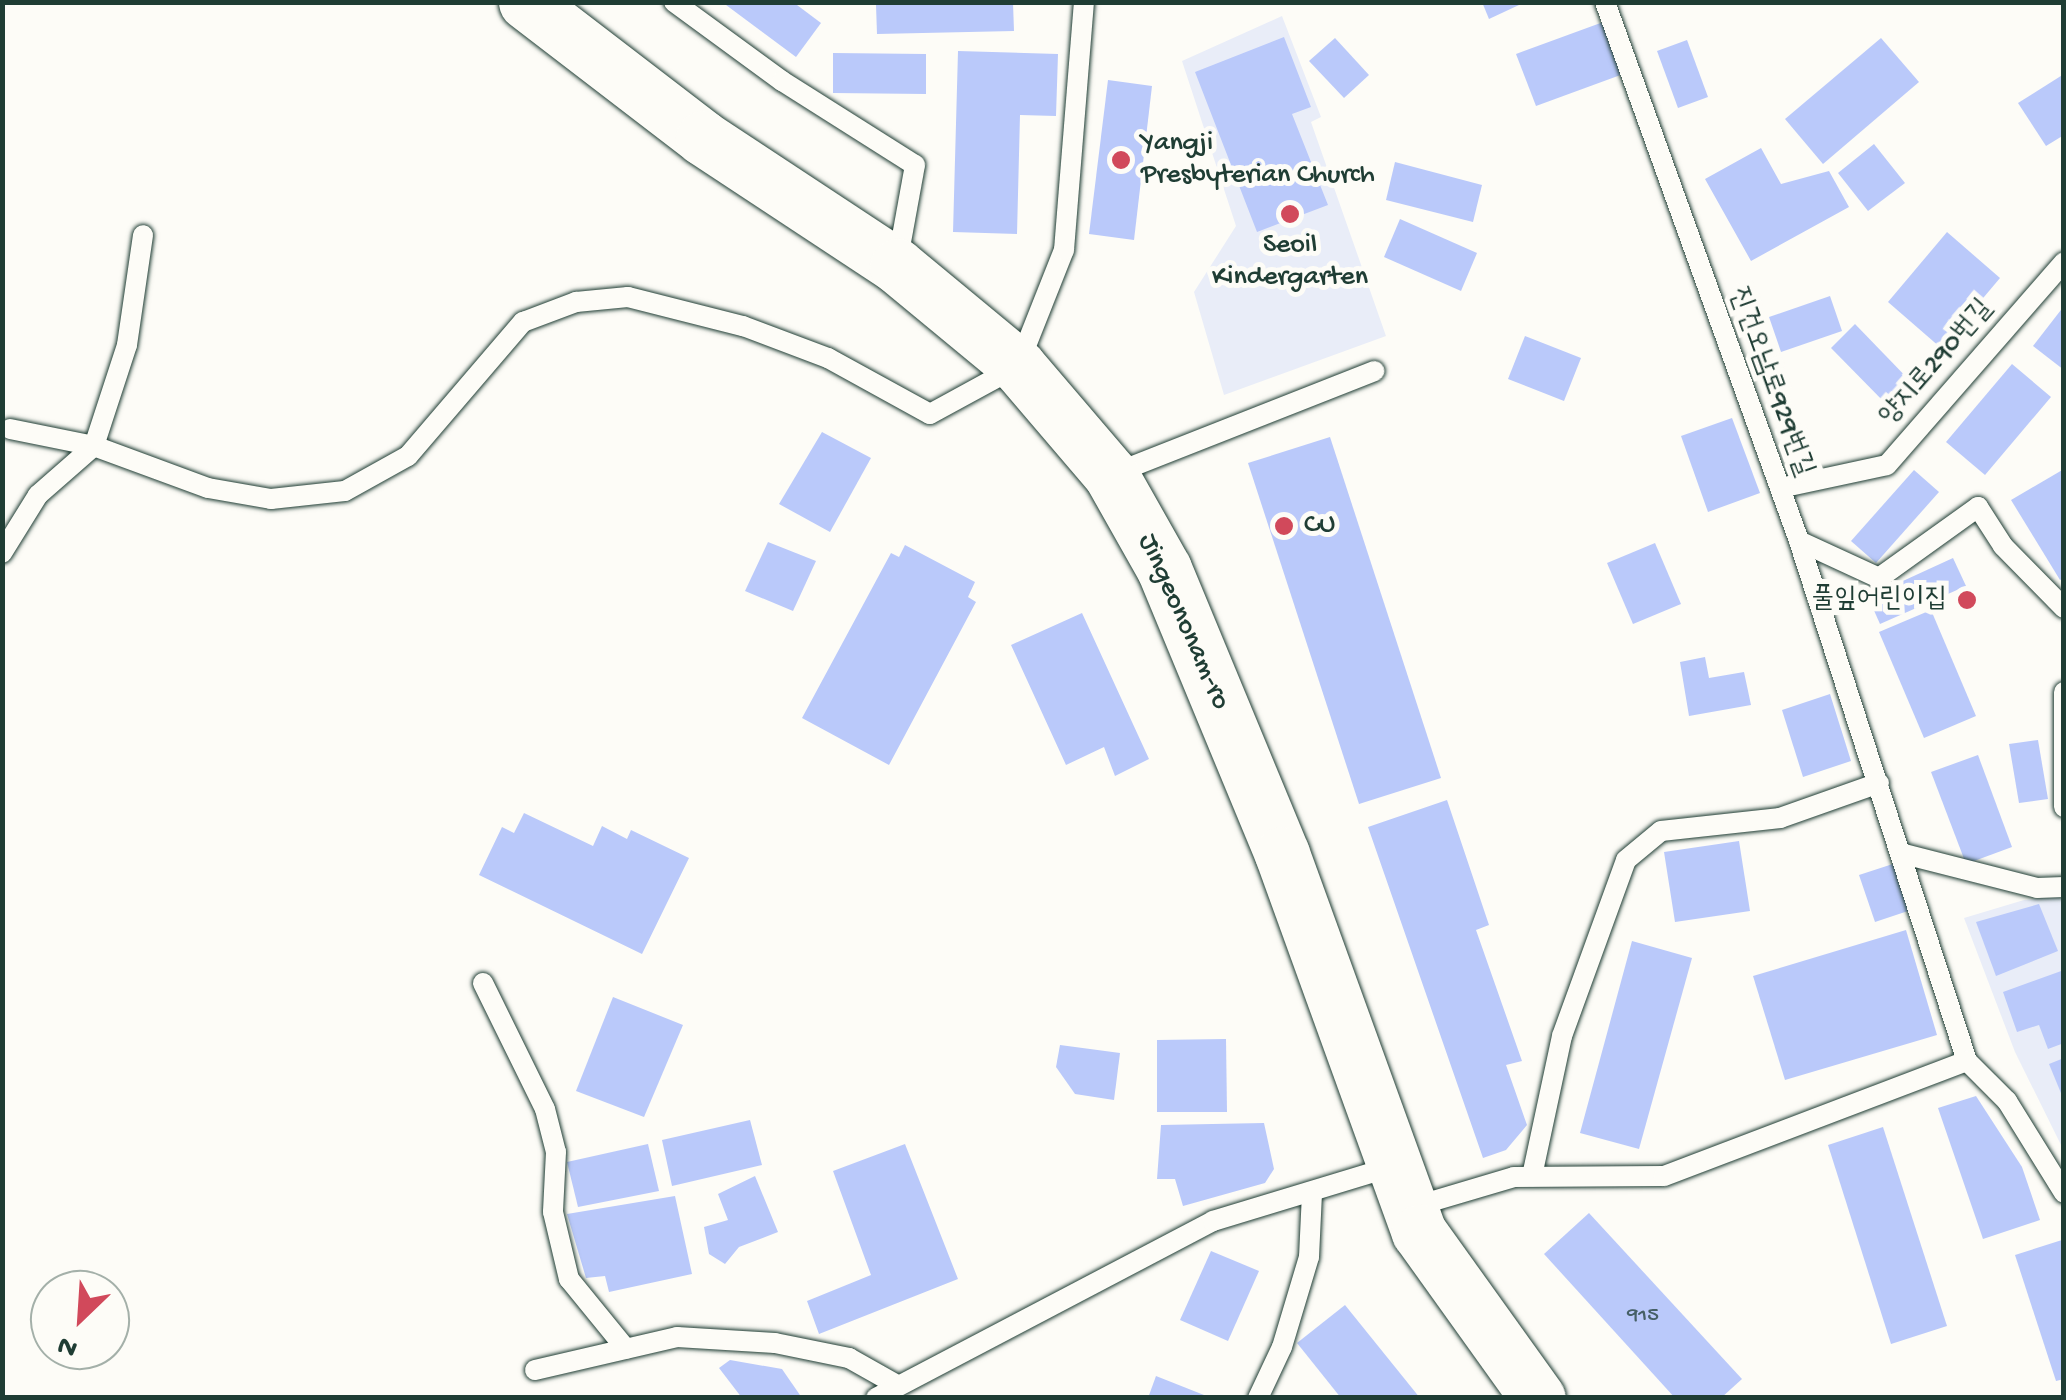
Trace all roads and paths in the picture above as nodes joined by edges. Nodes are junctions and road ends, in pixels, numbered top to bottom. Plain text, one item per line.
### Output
1 (526, 2) edge
2 (674, 2) edge
3 (1084, 2) edge
4 (1605, 2) edge
5 (143, 235) dead end
6 (2064, 262) edge
7 (897, 266) junction
8 (1018, 366) junction
9 (1374, 371) dead end
10 (10, 429) dead end
11 (94, 446) junction
12 (1111, 475) junction
13 (1780, 488) junction
14 (1800, 541) junction
15 (2, 553) edge
16 (2062, 605) edge
17 (2064, 692) edge
18 (1879, 783) junction
19 (2064, 808) edge
20 (1904, 854) junction
21 (2064, 887) edge
22 (483, 982) dead end
23 (1967, 1061) junction
24 (1532, 1176) junction
25 (1402, 1187) junction
26 (1312, 1193) junction
27 (2064, 1193) edge
28 (626, 1349) junction
29 (534, 1370) dead end
30 (897, 1384) junction
31 (876, 1398) edge
32 (1258, 1398) edge
33 (1538, 1398) edge

1 - 7 main road, Jingeononam-ro
2 - 7 lane
3 - 8 lane
4 - 13 lane, 진건오남로929번길
5 - 11 lane
6 - 13 lane, 양지로290번길
7 - 8 main road, Jingeononam-ro
8 - 11 lane
8 - 12 main road, Jingeononam-ro
9 - 12 lane
10 - 11 lane
11 - 15 lane
12 - 25 main road, Jingeononam-ro
13 - 14 lane, 진건오남로929번길
14 - 16 lane
14 - 18 lane, 진건오남로929번길
17 - 19 lane
18 - 20 lane, 진건오남로929번길
18 - 24 lane
20 - 21 lane
20 - 23 lane, 진건오남로929번길
22 - 28 lane
23 - 24 lane
23 - 27 lane, 진건오남로929번길
24 - 25 lane
25 - 26 lane
25 - 33 main road, Jingeononam-ro
26 - 30 lane
26 - 32 lane
28 - 29 lane
28 - 30 lane
30 - 31 lane

